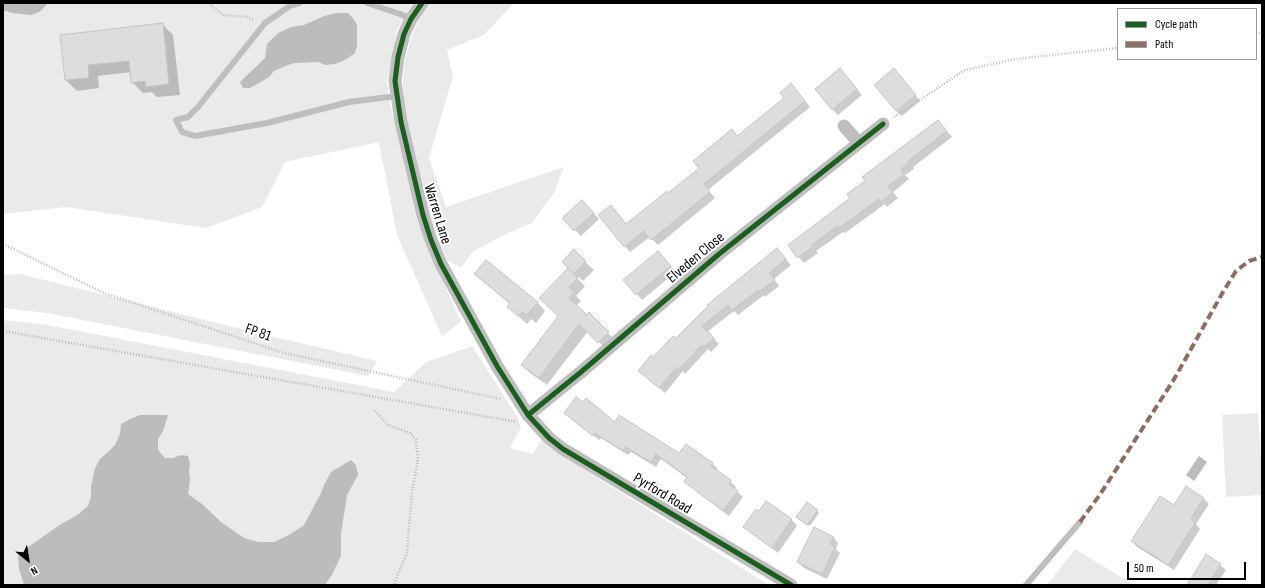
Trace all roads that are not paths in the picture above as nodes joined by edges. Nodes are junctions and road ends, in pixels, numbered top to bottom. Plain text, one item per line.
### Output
1 (300, 3) edge
2 (368, 3) edge
3 (422, 3) edge
4 (412, 19) junction
5 (397, 96) junction
6 (883, 124) road end
7 (844, 126) dead end
8 (859, 143) junction
9 (528, 415) junction
10 (1080, 522) dead end
11 (791, 585) edge
12 (1026, 585) edge

1 - 5 lane
2 - 4 lane
3 - 4 street, Warren Lane
4 - 5 street, Warren Lane
5 - 9 street, Warren Lane
6 - 8 street, Elveden Close
7 - 8 street
8 - 9 street, Elveden Close
9 - 11 street, Pyrford Road
10 - 12 lane

